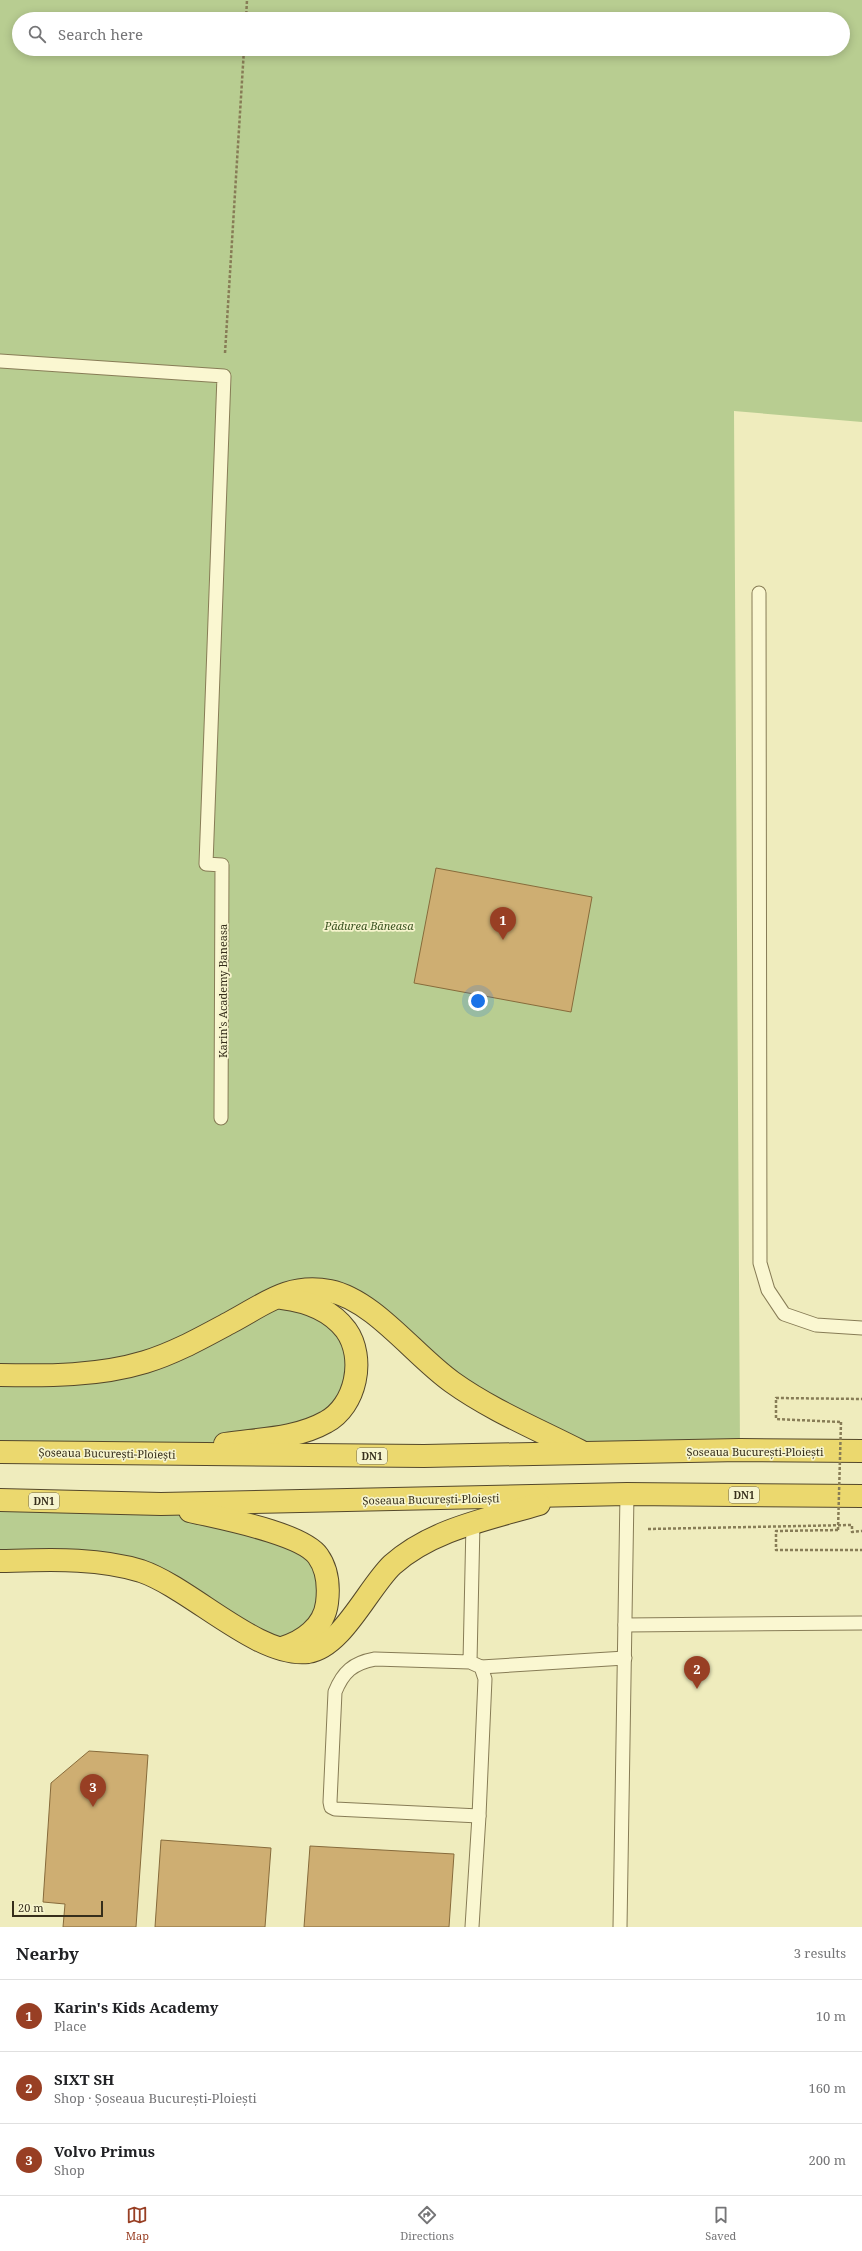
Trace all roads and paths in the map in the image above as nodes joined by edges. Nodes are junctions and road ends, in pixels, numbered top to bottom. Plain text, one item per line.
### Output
1 (247, 0) edge
2 (246, 12) edge
3 (244, 56) edge
4 (0, 361) edge
5 (224, 376) junction
6 (759, 593) dead end
7 (221, 1118) dead end
8 (273, 1297) junction
9 (862, 1328) edge
10 (0, 1375) edge
11 (862, 1399) edge
12 (862, 1451) edge
13 (0, 1452) edge
14 (583, 1452) junction
15 (161, 1454) junction
16 (627, 1494) junction
17 (569, 1495) junction
18 (862, 1496) edge
19 (0, 1500) edge
20 (161, 1504) junction
21 (474, 1523) junction
22 (626, 1530) junction
23 (862, 1531) edge
24 (862, 1550) edge
25 (0, 1561) edge
26 (862, 1623) edge
27 (625, 1625) junction
28 (282, 1648) junction
29 (624, 1658) junction
30 (476, 1665) junction
31 (479, 1816) junction
32 (472, 1927) edge
33 (620, 1927) edge

1 - 2 path
3 - 5 path
4 - 5 lane
5 - 7 lane, Karin's Academy Baneasa
6 - 9 lane
8 - 10 highway
8 - 14 highway
8 - 15 highway
11 - 24 path, bridge
12 - 14 highway, Șoseaua București-Ploiești / DN1
13 - 15 highway, Șoseaua București-Ploiești / DN1
14 - 15 highway, Șoseaua București-Ploiești / DN1
16 - 17 highway, Șoseaua București-Ploiești / DN1
16 - 18 highway, Șoseaua București-Ploiești / DN1
16 - 22 lane
17 - 20 highway, Șoseaua București-Ploiești / DN1
17 - 21 highway
19 - 20 highway, Șoseaua București-Ploiești / DN1
20 - 28 highway
21 - 28 highway
21 - 30 lane
22 - 23 path
22 - 27 lane
25 - 28 highway
26 - 27 lane
27 - 29 lane
29 - 30 lane
29 - 33 lane
30 - 31 lane
30 - 31 lane
31 - 32 lane

